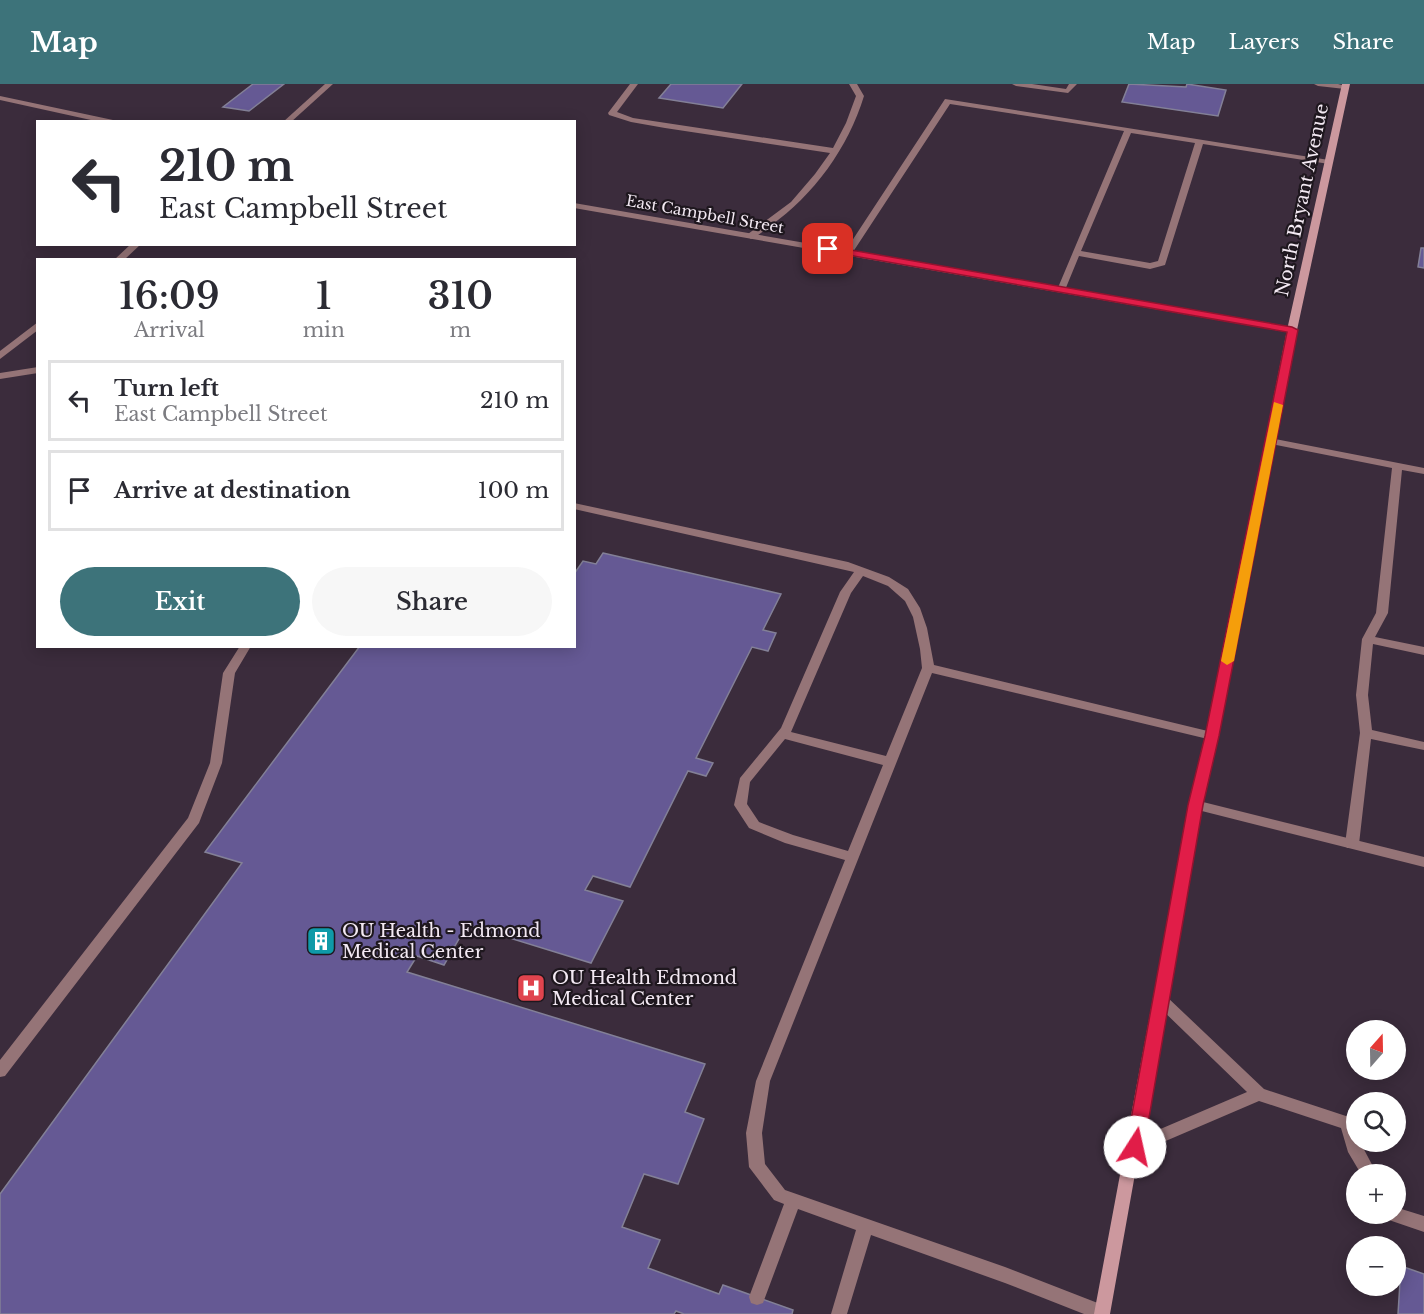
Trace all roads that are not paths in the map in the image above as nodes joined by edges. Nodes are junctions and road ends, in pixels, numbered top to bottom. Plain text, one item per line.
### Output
1 (329, 84) edge
2 (634, 84) edge
3 (853, 84) edge
4 (1016, 84) edge
5 (1073, 84) edge
6 (1318, 84) edge
7 (1345, 86) edge
8 (0, 98) edge
9 (104, 120) edge
10 (288, 120) edge
11 (1128, 130) junction
12 (1200, 141) junction
13 (834, 151) junction
14 (1329, 162) junction
15 (576, 204) edge
16 (751, 236) junction
17 (135, 246) edge
18 (848, 253) junction
19 (1076, 253) junction
20 (120, 258) edge
21 (1061, 290) junction
22 (36, 328) edge
23 (1292, 330) junction
24 (0, 356) edge
25 (36, 370) edge
26 (0, 376) edge
27 (1270, 441) junction
28 (1397, 466) junction
29 (1424, 471) edge
30 (576, 506) edge
31 (861, 571) junction
32 (1368, 639) junction
33 (245, 648) edge
34 (1424, 651) edge
35 (927, 668) junction
36 (1366, 733) junction
37 (783, 734) junction
38 (1212, 736) junction
39 (1424, 746) edge
40 (890, 762) junction
41 (1195, 805) junction
42 (1352, 844) junction
43 (852, 857) junction
44 (1424, 862) edge
45 (1161, 1000) junction
46 (0, 1071) edge
47 (1259, 1094) junction
48 (1135, 1147) junction
49 (1363, 1164) edge
50 (793, 1200) junction
51 (1406, 1218) edge
52 (1424, 1224) edge
53 (865, 1227) junction
54 (757, 1297) dead end
55 (839, 1314) edge
56 (1101, 1314) edge

1 - 10 street
2 - 13 street
3 - 13 street
4 - 5 street
6 - 7 street
7 - 14 main road, North Bryant Avenue
8 - 9 street
11 - 12 street
11 - 18 street
11 - 19 street
12 - 14 street
12 - 19 street
13 - 16 street
14 - 23 main road, North Bryant Avenue
15 - 16 street, East Campbell Street
16 - 18 street, East Campbell Street
17 - 20 street
18 - 21 street, East Campbell Street
19 - 21 street
21 - 23 street, East Campbell Street
22 - 24 street
23 - 27 main road, North Bryant Avenue
25 - 26 street
27 - 28 street
27 - 38 main road, North Bryant Avenue
28 - 29 street
28 - 32 street
30 - 31 street
31 - 35 street
31 - 37 street
32 - 34 street
32 - 36 street
33 - 46 street
35 - 38 street
35 - 40 street
36 - 39 street
36 - 42 street
37 - 40 street
37 - 43 street
38 - 41 main road, North Bryant Avenue
40 - 43 street
41 - 42 street
41 - 45 main road, North Bryant Avenue
42 - 44 street
43 - 50 street
45 - 47 street
45 - 48 main road, North Bryant Avenue
47 - 48 street
47 - 49 street
48 - 56 main road, North Bryant Avenue
50 - 53 street
50 - 54 street
51 - 52 street
53 - 55 street
53 - 56 street

